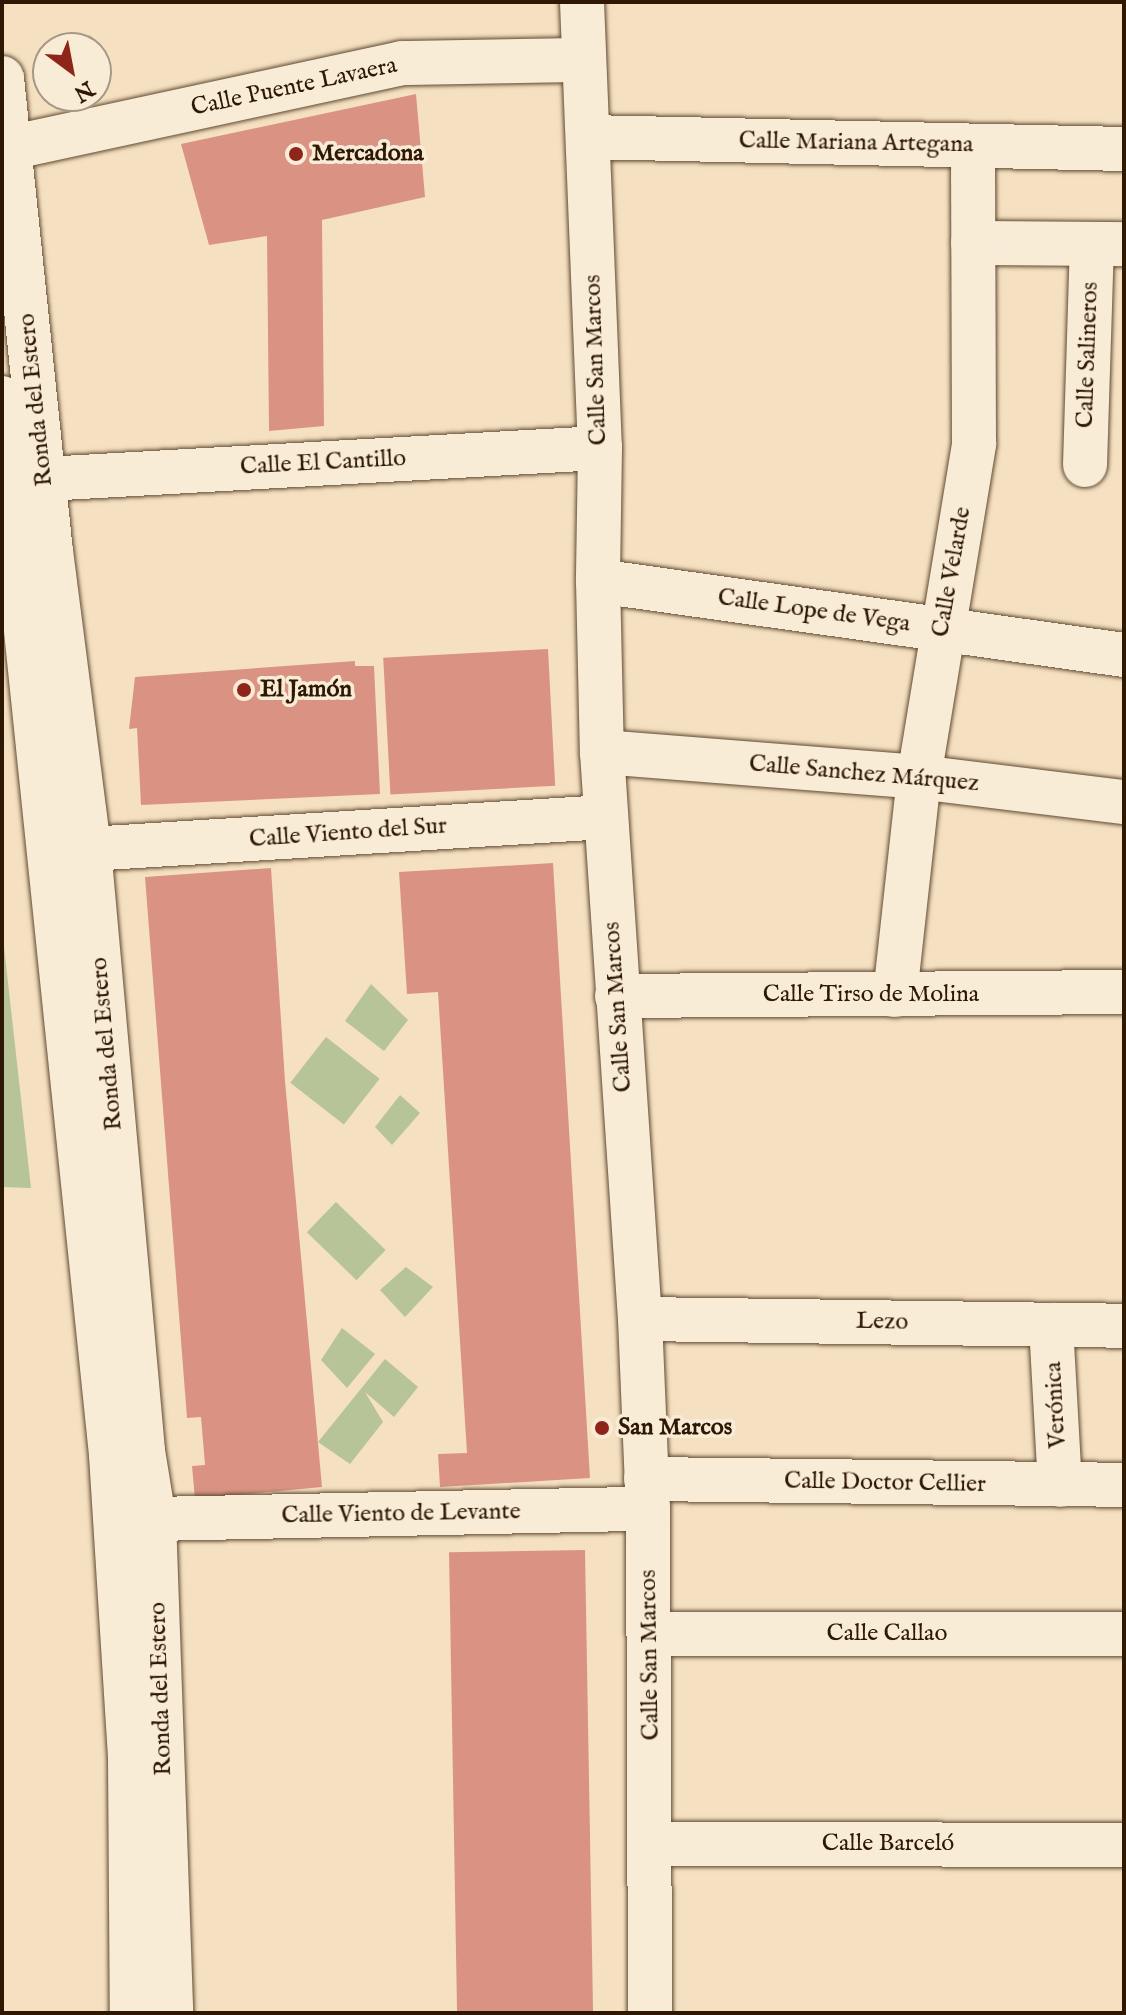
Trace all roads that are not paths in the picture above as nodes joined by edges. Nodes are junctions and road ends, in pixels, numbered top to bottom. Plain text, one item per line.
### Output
1 (582, 2) edge
2 (582, 60) junction
3 (2, 78) edge
4 (588, 137) junction
5 (973, 146) junction
6 (9, 148) junction
7 (1124, 149) edge
8 (973, 243) junction
9 (1108, 244) edge
10 (2, 398) edge
11 (600, 448) junction
12 (1085, 465) dead end
13 (45, 479) junction
14 (598, 581) junction
15 (941, 628) junction
16 (1124, 655) edge
17 (602, 752) junction
18 (919, 777) junction
19 (1124, 802) edge
20 (606, 817) junction
21 (89, 849) junction
22 (1124, 992) edge
23 (895, 995) junction
24 (617, 996) junction
25 (640, 1319) junction
26 (1051, 1325) junction
27 (1124, 1326) edge
28 (1060, 1485) junction
29 (1124, 1485) edge
30 (647, 1494) junction
31 (154, 1519) junction
32 (650, 1634) junction
33 (1124, 1634) edge
34 (651, 1844) junction
35 (1124, 1845) edge
36 (132, 2013) edge
37 (171, 2013) edge
38 (650, 2013) edge

1 - 2 street, Calle San Marcos
2 - 4 street, Calle San Marcos
2 - 6 street, Calle Puente Lavaera
3 - 6 street, Ronda del Estero
4 - 5 street, Calle Mariana Artegana
4 - 11 street, Calle San Marcos
5 - 7 street, Calle Mariana Artegana
5 - 8 street, Calle Velarde
6 - 13 street, Ronda del Estero
8 - 9 street
8 - 15 street, Calle Velarde
9 - 12 street, Calle Salineros
10 - 36 street, Ronda del Estero
11 - 13 street, Calle El Cantillo
11 - 14 street, Calle San Marcos
13 - 21 street, Ronda del Estero
14 - 15 street, Calle Lope de Vega
14 - 17 street, Calle San Marcos
15 - 16 street, Calle Lope de Vega
15 - 18 street, Calle Velarde
17 - 18 street, Calle Sanchez Márquez
17 - 20 street, Calle San Marcos
18 - 19 street, Calle Sanchez Márquez
18 - 23 street, Calle Velarde
20 - 21 street, Calle Viento del Sur
20 - 24 street, Calle San Marcos
21 - 31 street, Ronda del Estero
22 - 23 street, Calle Tirso de Molina
23 - 24 street, Calle Tirso de Molina
24 - 25 street, Calle San Marcos
25 - 26 street, Lezo
25 - 30 street, Calle San Marcos
26 - 27 street, Lezo
26 - 28 street, Verónica
28 - 29 street, Calle Doctor Cellier
28 - 30 street, Calle Doctor Cellier
30 - 31 street, Calle Viento de Levante
30 - 32 street, Calle San Marcos
31 - 37 street, Ronda del Estero
32 - 33 street, Calle Callao
32 - 34 street, Calle San Marcos
34 - 35 street, Calle Barceló
34 - 38 street, Calle San Marcos

